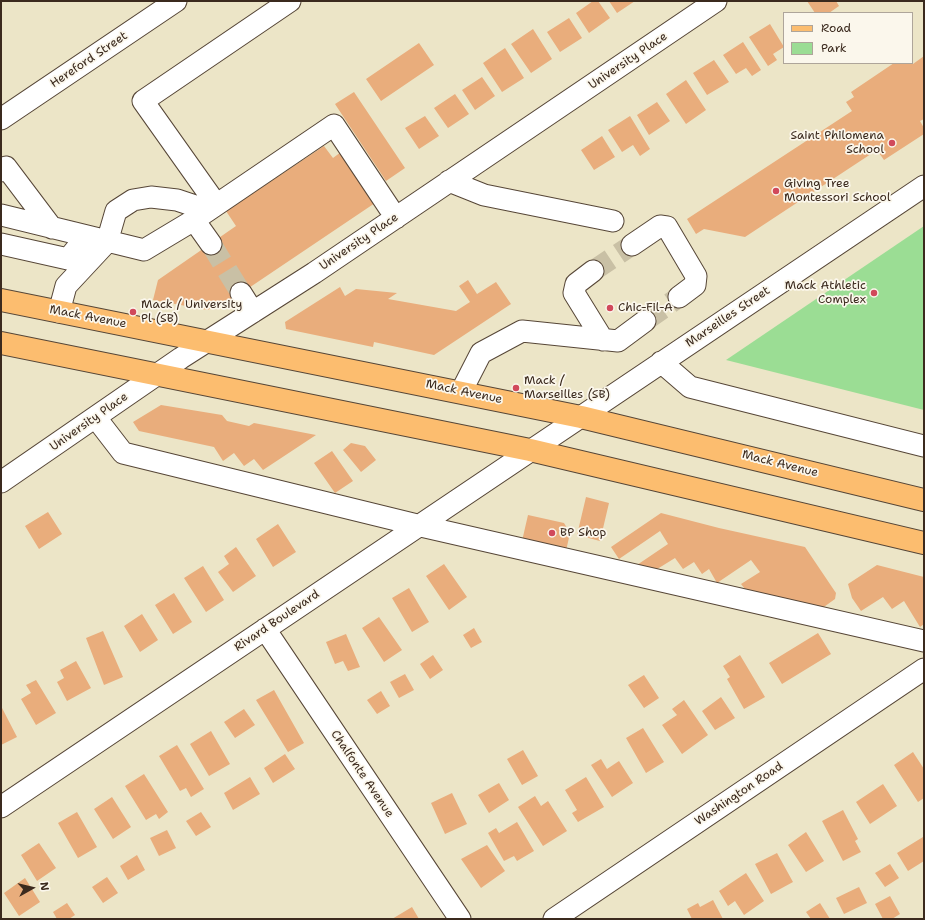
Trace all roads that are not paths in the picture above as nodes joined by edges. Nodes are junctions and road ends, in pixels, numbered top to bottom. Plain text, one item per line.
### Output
1 (176, 1) edge
2 (290, 1) edge
3 (716, 1) edge
4 (1, 119) edge
5 (1, 170) edge
6 (449, 182) junction
7 (924, 186) edge
8 (206, 212) junction
9 (1, 215) edge
10 (396, 218) junction
11 (613, 221) dead end
12 (52, 228) junction
13 (86, 237) junction
14 (107, 242) junction
15 (1, 244) edge
16 (211, 244) tunnel mouth
17 (632, 245) tunnel mouth
18 (593, 271) tunnel mouth
19 (241, 293) tunnel mouth
20 (679, 296) tunnel mouth
21 (1, 300) edge
22 (59, 312) junction
23 (253, 312) junction
24 (645, 321) tunnel mouth
25 (603, 340) junction
26 (209, 341) junction
27 (1, 343) edge
28 (661, 362) junction
29 (157, 375) junction
30 (461, 392) junction
31 (581, 417) junction
32 (96, 418) junction
33 (553, 435) joint
34 (924, 446) edge
35 (530, 450) junction
36 (1, 482) edge
37 (924, 500) edge
38 (421, 526) junction
39 (924, 543) edge
40 (265, 629) junction
41 (924, 641) edge
42 (924, 669) edge
43 (1, 807) edge
44 (460, 919) edge
45 (554, 919) edge

1 - 4 street, Hereford Street
2 - 8 street
3 - 6 street, University Place
5 - 12 street
6 - 10 street, University Place
6 - 11 street
7 - 28 street, Marseilles Street
8 - 10 street
8 - 14 street
8 - 14 street
8 - 16 street
9 - 12 street
10 - 23 street, University Place
12 - 13 street
13 - 14 street
13 - 15 street
14 - 22 street
17 - 20 street
18 - 25 street
19 - 23 street
21 - 22 main road, Mack Avenue
22 - 26 main road, Mack Avenue
23 - 26 street, University Place
24 - 25 street
25 - 30 street
26 - 29 street, University Place
26 - 30 main road, Mack Avenue
27 - 29 main road
28 - 31 street, Marseilles Street
28 - 34 street
29 - 32 street, University Place
29 - 35 main road
30 - 31 main road, Mack Avenue
31 - 33 street, Marseilles Street
31 - 37 main road, Mack Avenue
32 - 36 street, University Place
32 - 38 street
33 - 35 street, Rivard Boulevard
35 - 38 street, Rivard Boulevard
35 - 39 main road
38 - 40 street, Rivard Boulevard
38 - 41 street
40 - 43 street, Rivard Boulevard
40 - 44 street, Chalfonte Avenue
42 - 45 street, Washington Road

